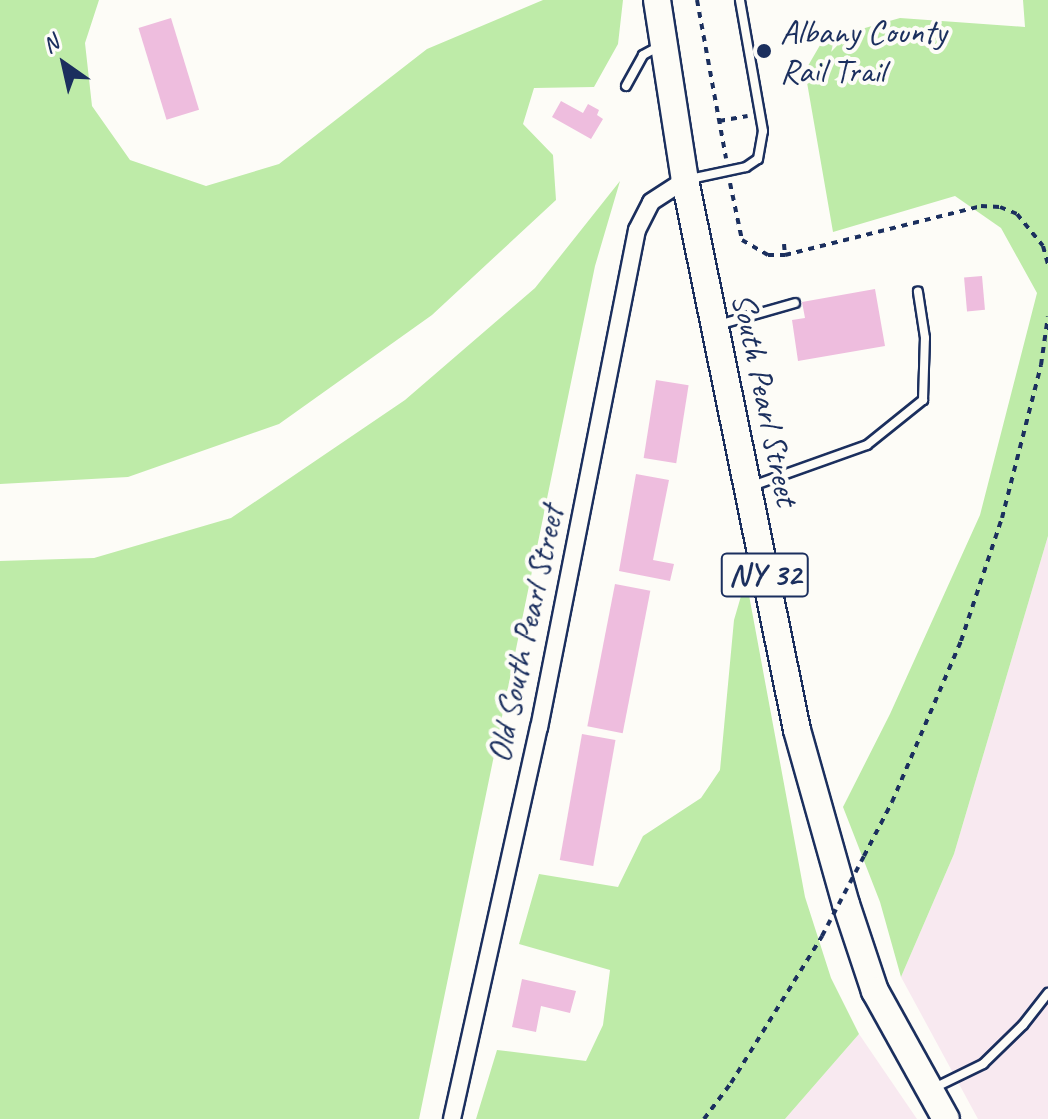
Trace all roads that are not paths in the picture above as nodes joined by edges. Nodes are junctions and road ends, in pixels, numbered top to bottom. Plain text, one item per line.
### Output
1 (657, 0) edge
2 (740, 0) edge
3 (664, 44) junction
4 (626, 86) dead end
5 (685, 180) junction
6 (918, 292) dead end
7 (795, 303) dead end
8 (714, 326) junction
9 (747, 488) junction
10 (1048, 993) edge
11 (929, 1090) junction
12 (452, 1119) edge
13 (946, 1119) edge

1 - 3 main road, South Pearl Street / NY 32
2 - 5 lane
3 - 4 lane
3 - 5 main road, South Pearl Street / NY 32
5 - 8 main road, South Pearl Street / NY 32
5 - 12 street, Old South Pearl Street
6 - 9 lane
7 - 8 lane
8 - 9 main road, South Pearl Street / NY 32
9 - 11 main road, South Pearl Street / NY 32
10 - 11 lane
11 - 13 main road, South Pearl Street / NY 32

